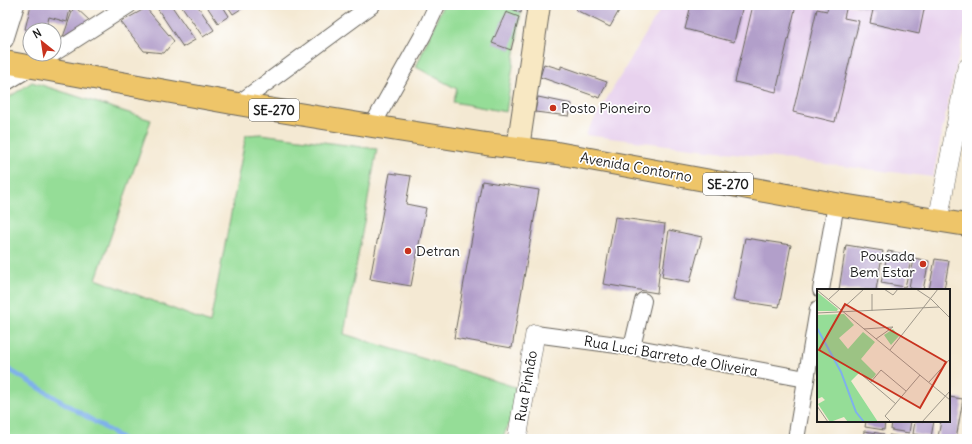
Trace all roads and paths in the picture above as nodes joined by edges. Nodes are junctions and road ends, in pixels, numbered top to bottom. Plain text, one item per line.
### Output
1 (16, 5) edge
2 (129, 5) edge
3 (372, 5) edge
4 (437, 5) edge
5 (539, 5) edge
6 (5, 40) edge
7 (62, 47) edge
8 (5, 62) edge
9 (40, 62) edge
10 (32, 67) junction
11 (967, 68) edge
12 (5, 83) edge
13 (238, 104) junction
14 (372, 126) junction
15 (518, 148) junction
16 (836, 204) junction
17 (938, 220) junction
18 (967, 225) edge
19 (821, 289) edge
20 (643, 302) dead end
21 (817, 315) edge
22 (535, 334) joint
23 (632, 347) junction
24 (806, 379) junction
25 (517, 439) edge
26 (796, 439) edge

1 - 6 street
2 - 7 street
3 - 13 street
4 - 14 street
5 - 15 main road
8 - 10 main road, SE-270
9 - 10 street
10 - 12 street
10 - 13 main road, SE-270
11 - 17 street
13 - 14 main road, SE-270
14 - 15 main road, SE-270
15 - 16 main road, Avenida Contorno / SE-270
16 - 17 main road, Avenida Contorno / SE-270
16 - 19 street
17 - 18 main road, Avenida Contorno / SE-270
20 - 23 street
21 - 24 street
22 - 23 street, Rua Luci Barreto de Oliveira
22 - 25 street, Rua Pinhão
23 - 24 street, Rua Luci Barreto de Oliveira
24 - 26 street

